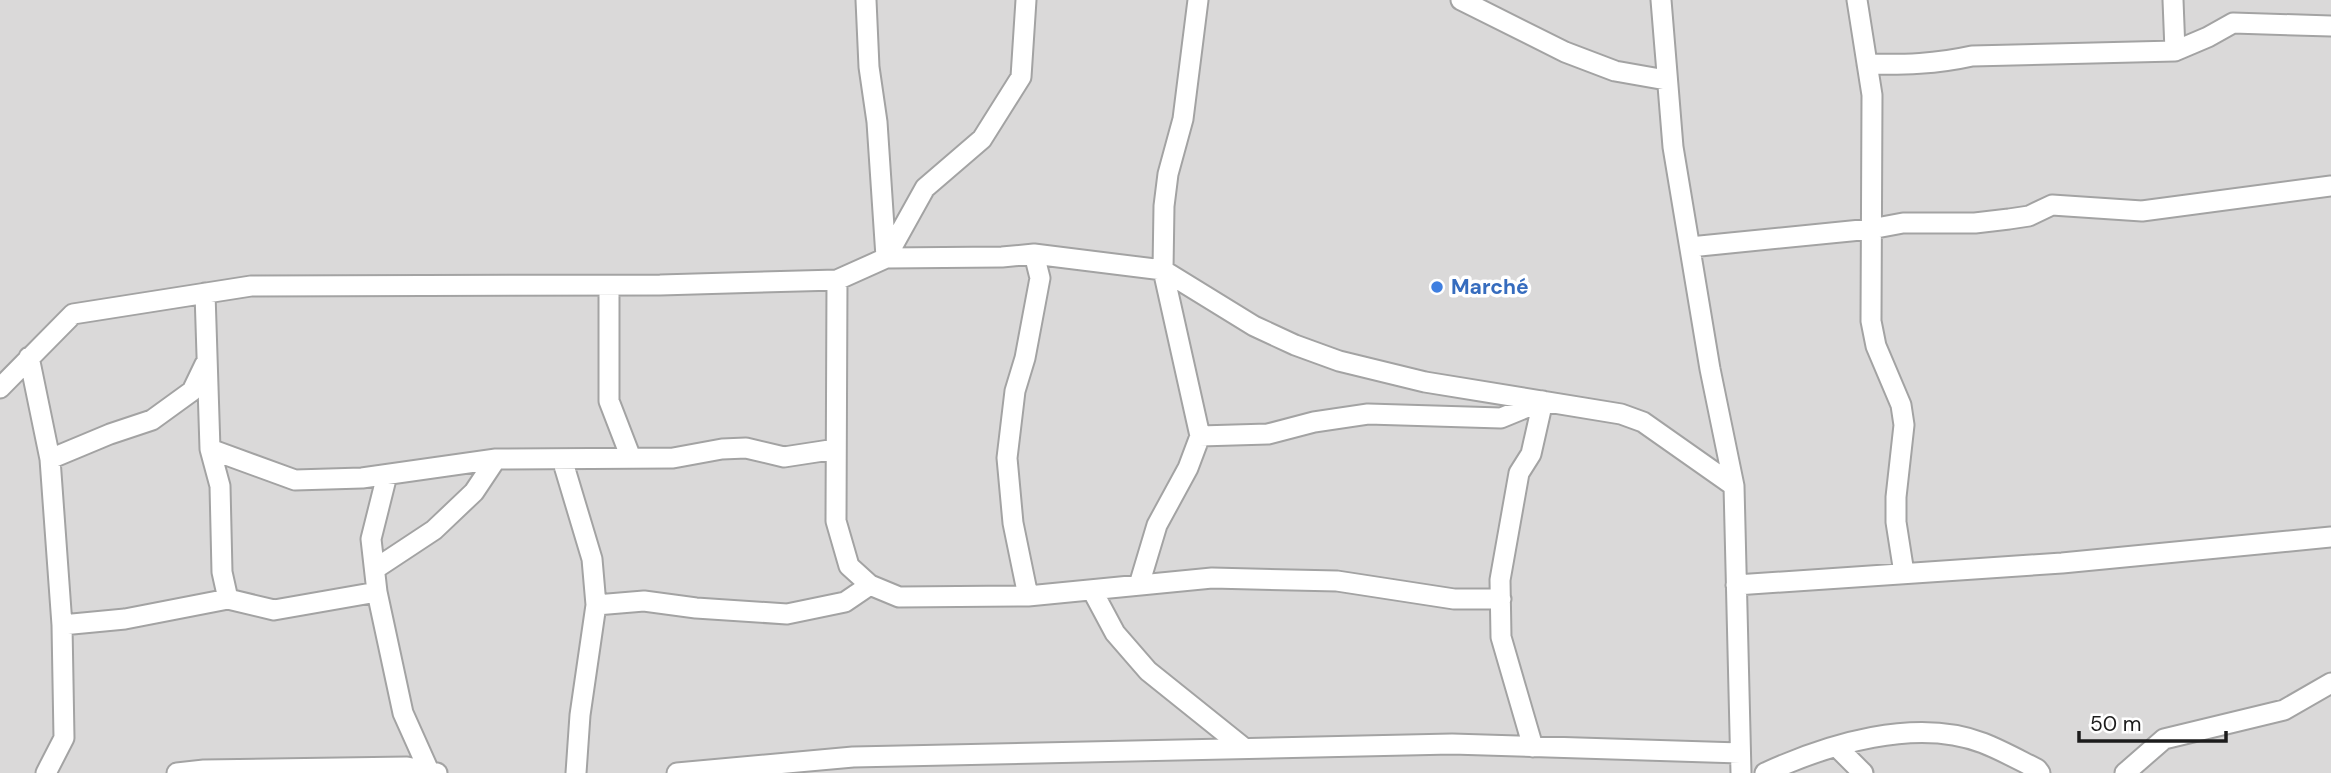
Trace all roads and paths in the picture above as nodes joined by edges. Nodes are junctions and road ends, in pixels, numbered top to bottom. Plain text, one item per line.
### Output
1 (866, 0) edge
2 (1026, 0) edge
3 (1198, 0) edge
4 (1461, 0) edge
5 (1661, 0) edge
6 (1857, 0) edge
7 (2173, 0) edge
8 (2331, 26) edge
9 (2175, 51) junction
10 (1867, 64) junction
11 (1666, 80) junction
12 (2331, 186) edge
13 (1871, 229) junction
14 (1690, 247) junction
15 (1034, 254) junction
16 (886, 258) junction
17 (1163, 271) junction
18 (837, 280) junction
19 (609, 286) junction
20 (205, 293) junction
21 (29, 357) junction
22 (206, 361) junction
23 (0, 388) edge
24 (1543, 401) junction
25 (1200, 436) junction
26 (210, 449) junction
27 (836, 449) junction
28 (631, 458) junction
29 (50, 459) junction
30 (495, 459) junction
31 (562, 459) junction
32 (387, 475) junction
33 (1734, 486) junction
34 (2331, 537) edge
35 (375, 569) junction
36 (1904, 573) junction
37 (870, 585) junction
38 (1139, 585) junction
39 (1736, 585) junction
40 (1092, 590) junction
41 (377, 592) junction
42 (1027, 596) junction
43 (1501, 598) junction
44 (228, 599) junction
45 (596, 605) junction
46 (62, 625) junction
47 (2331, 683) edge
48 (1533, 747) junction
49 (1837, 747) junction
50 (1244, 748) junction
51 (1740, 763) edge
52 (434, 772) edge
53 (46, 773) edge
54 (177, 773) edge
55 (576, 773) edge
56 (677, 773) edge
57 (1765, 773) edge
58 (1863, 773) edge
59 (2040, 773) edge
60 (2125, 773) edge

1 - 16 street
2 - 16 street
3 - 17 street
4 - 11 street
5 - 11 street
6 - 10 street
7 - 9 street
8 - 9 street
9 - 10 street
10 - 13 street
11 - 14 street
12 - 13 street
13 - 14 street
13 - 36 street
14 - 33 street
15 - 16 street
15 - 17 street
15 - 42 street
16 - 18 street
17 - 24 street
17 - 25 street
18 - 19 street
18 - 27 street
19 - 20 street
19 - 28 street
20 - 21 street
20 - 22 street
21 - 23 street
21 - 29 street
22 - 26 street
22 - 29 street
24 - 25 street
24 - 33 street
24 - 43 street
25 - 38 street
26 - 32 street
26 - 44 street
27 - 28 street
27 - 37 street
28 - 31 street
29 - 46 street
30 - 31 street
30 - 32 street
30 - 35 street
31 - 45 street
32 - 35 street
33 - 39 street
34 - 36 street
35 - 41 street
36 - 39 street
37 - 42 street
37 - 45 street
38 - 40 street
38 - 43 street
39 - 51 street
40 - 42 street
40 - 50 street
41 - 44 street
41 - 52 street
43 - 48 street
44 - 46 street
45 - 55 street
46 - 53 street
47 - 60 street
48 - 50 street
48 - 51 street
49 - 57 street
49 - 58 street
49 - 59 street
50 - 56 street
52 - 54 street

